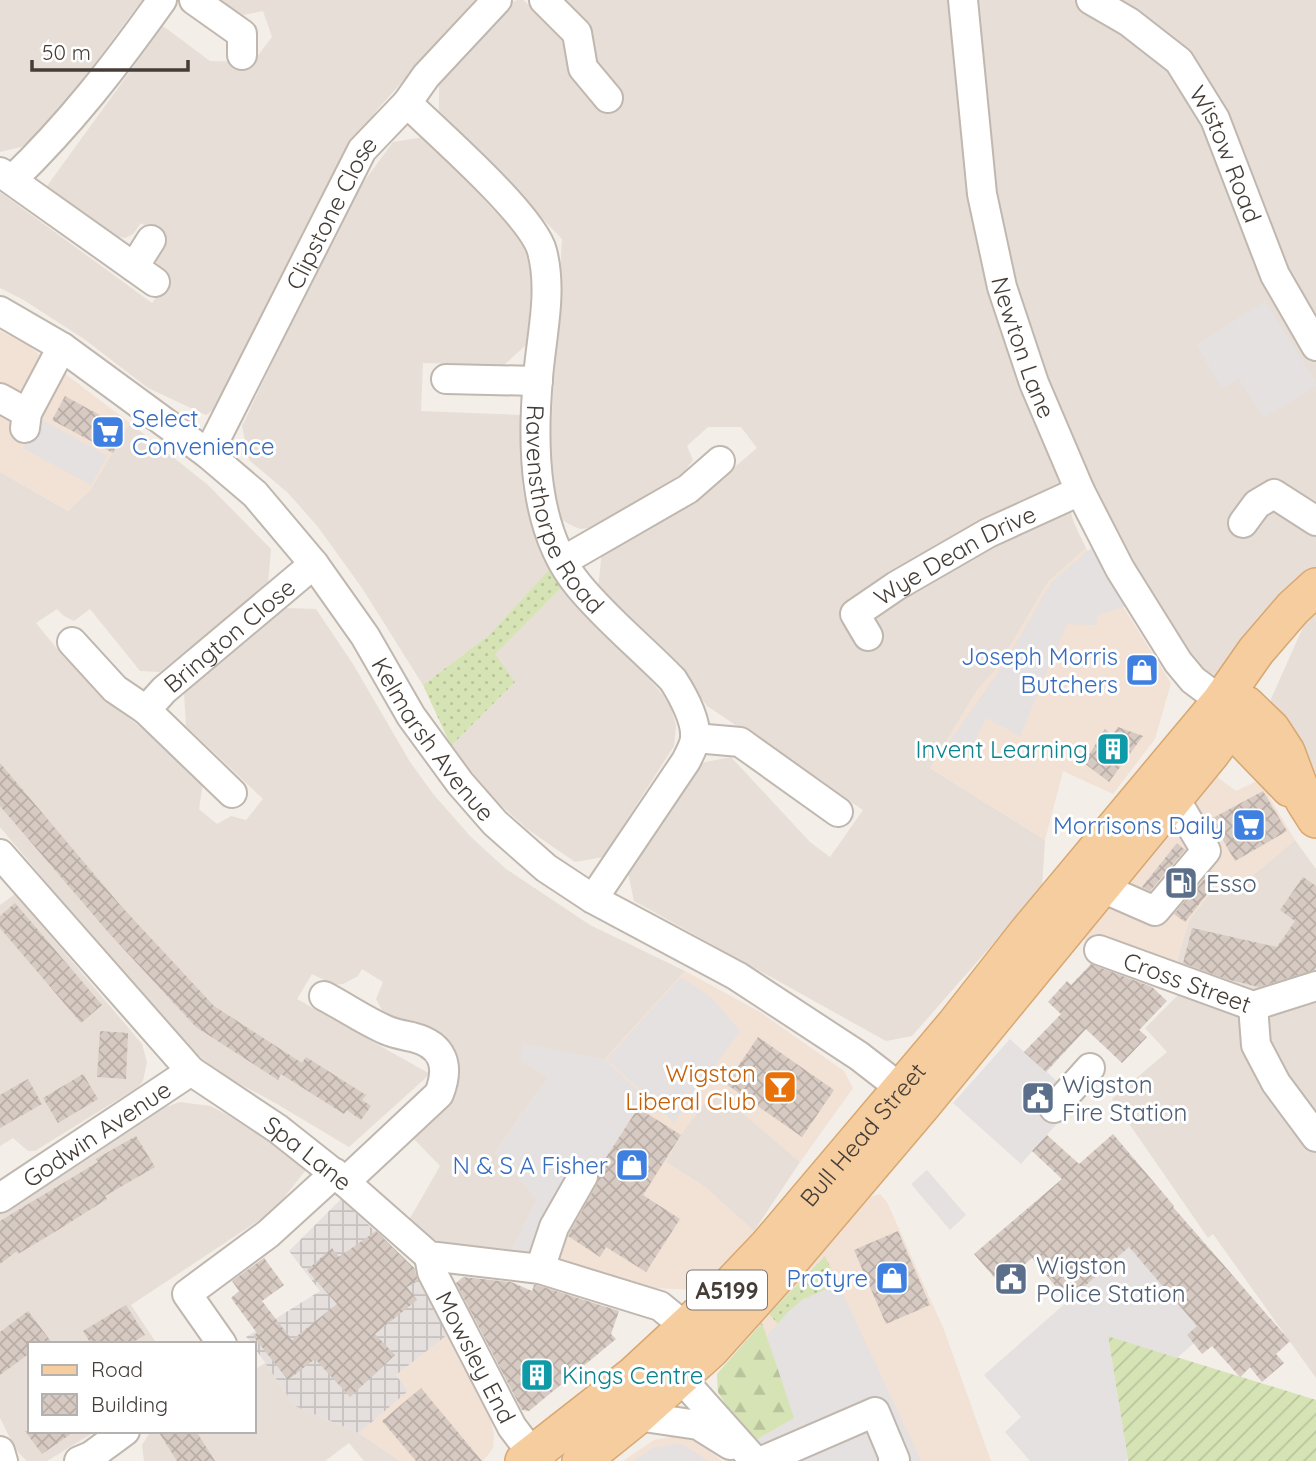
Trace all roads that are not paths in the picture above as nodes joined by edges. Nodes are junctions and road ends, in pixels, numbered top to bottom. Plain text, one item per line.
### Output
1 (162, 0) edge
2 (194, 0) edge
3 (497, 0) edge
4 (544, 0) edge
5 (963, 0) edge
6 (1091, 0) edge
7 (248, 38) dead end
8 (608, 98) dead end
9 (407, 103) junction
10 (6, 176) edge
11 (152, 240) dead end
12 (0, 312) edge
13 (1316, 345) edge
14 (62, 347) junction
15 (446, 379) dead end
16 (537, 380) junction
17 (0, 398) edge
18 (208, 454) junction
19 (720, 461) dead end
20 (1080, 491) junction
21 (1316, 521) edge
22 (1242, 523) dead end
23 (563, 561) junction
24 (314, 564) junction
25 (1316, 587) edge
26 (1316, 604) edge
27 (868, 636) dead end
28 (72, 642) dead end
29 (1243, 693) junction
30 (146, 709) junction
31 (695, 738) junction
32 (1169, 783) junction
33 (232, 793) dead end
34 (1310, 810) edge
35 (838, 812) dead end
36 (0, 854) edge
37 (1083, 880) junction
38 (593, 899) junction
39 (1099, 950) dead end
40 (1316, 986) edge
41 (324, 996) dead end
42 (1253, 1006) junction
43 (1090, 1068) dead end
44 (191, 1071) junction
45 (912, 1097) junction
46 (1054, 1108) dead end
47 (1316, 1137) edge
48 (583, 1175) dead end
49 (340, 1177) junction
50 (0, 1198) edge
51 (429, 1256) junction
52 (540, 1269) junction
53 (699, 1338) junction
54 (221, 1342) edge
55 (634, 1375) junction
56 (680, 1377) junction
57 (637, 1416) junction
58 (122, 1433) edge
59 (0, 1451) edge
60 (531, 1459) edge
61 (3, 1461) edge
62 (79, 1461) edge
63 (581, 1461) edge
64 (742, 1461) edge
65 (755, 1461) edge
66 (762, 1461) edge
67 (893, 1461) edge

1 - 10 street
2 - 7 street
3 - 9 street, Clipstone Close
4 - 8 street
5 - 20 street, Newton Lane
6 - 13 street, Wistow Road
9 - 16 street, Ravensthorpe Road
9 - 18 street, Clipstone Close
10 - 11 street
12 - 14 street, Kelmarsh Avenue
14 - 17 street
14 - 18 street, Kelmarsh Avenue
15 - 16 street
16 - 23 street, Ravensthorpe Road
18 - 24 street, Kelmarsh Avenue
19 - 23 street
20 - 27 street, Wye Dean Drive
20 - 29 street, Newton Lane
21 - 22 street
23 - 31 street, Ravensthorpe Road
24 - 30 street, Brington Close
24 - 38 street, Kelmarsh Avenue
25 - 29 main road
26 - 29 main road
28 - 30 street, Brington Close
29 - 32 main road
29 - 32 main road, Bull Head Street
29 - 34 main road
30 - 33 street, Brington Close
31 - 35 street
31 - 38 street
32 - 37 main road, Bull Head Street
32 - 37 street
36 - 44 street, Spa Lane
37 - 45 main road, Bull Head Street / A5199
38 - 45 street, Kelmarsh Avenue
39 - 42 street, Cross Street
40 - 42 street, Cross Street
41 - 49 street
42 - 47 street
43 - 46 street
44 - 49 street, Spa Lane
44 - 50 street, Godwin Avenue
45 - 53 main road, Bull Head Street / A5199
48 - 52 street
49 - 51 street, Spa Lane
49 - 54 street
51 - 52 street
51 - 60 street, Mowsley End
52 - 53 street
53 - 55 main road, Bull Head Street / A5199
53 - 56 main road, Bull Head Street / A5199
55 - 56 street
55 - 60 main road, Bull Head Street / A5199
56 - 57 main road, Bull Head Street / A5199
56 - 65 street
57 - 63 main road, Bull Head Street / A5199
57 - 64 street
58 - 62 street
59 - 61 street
66 - 67 street

